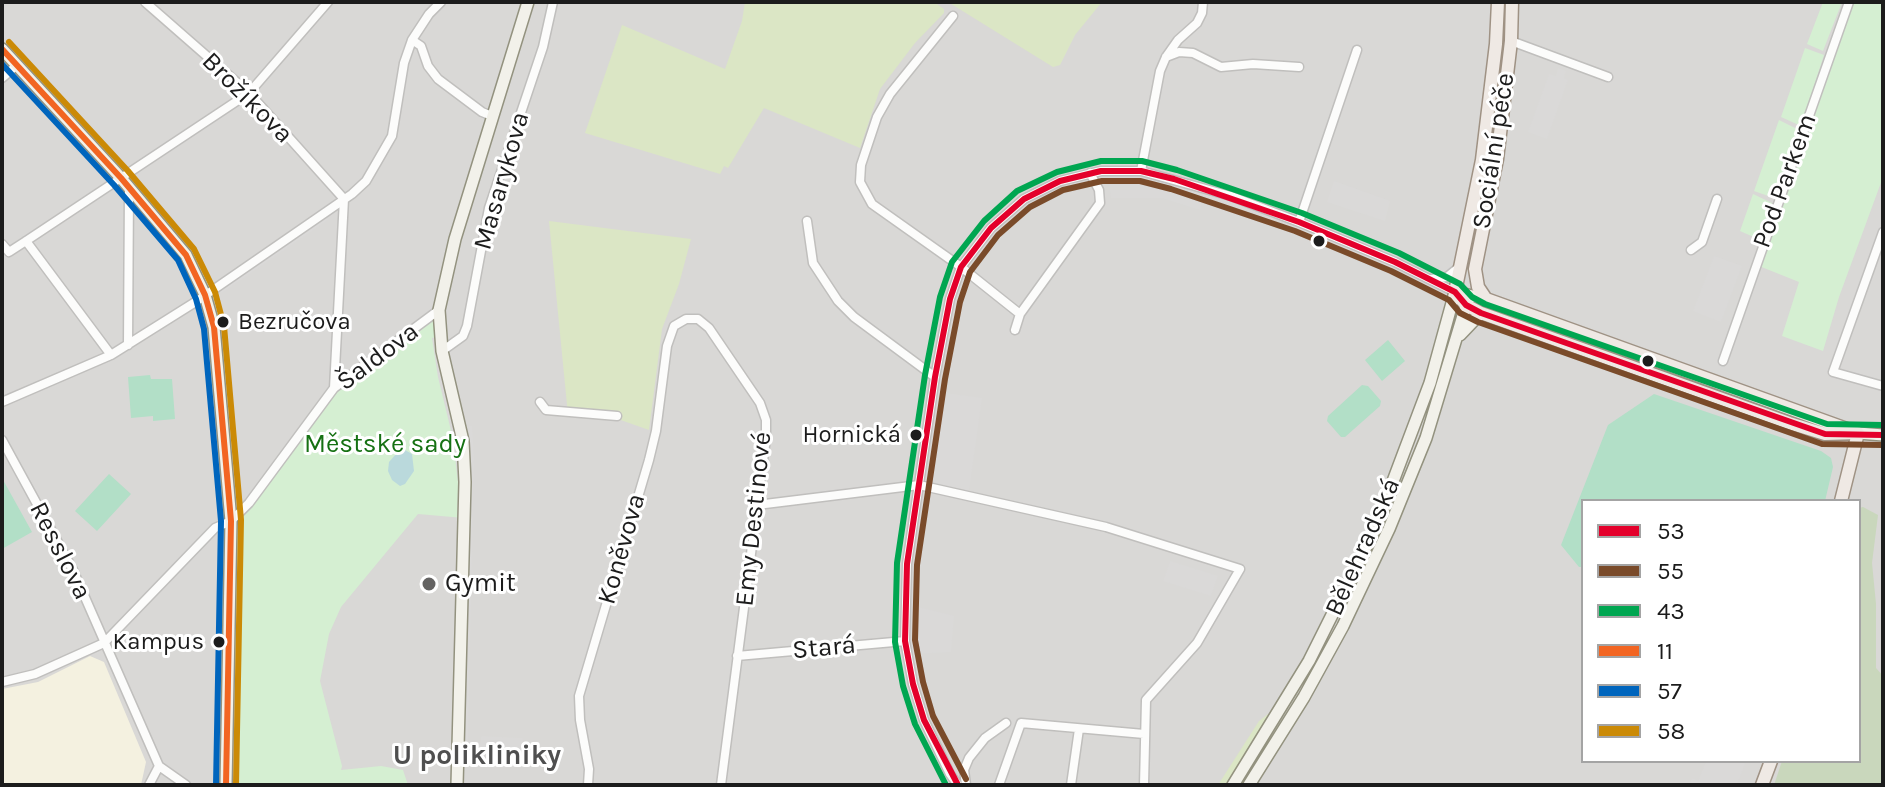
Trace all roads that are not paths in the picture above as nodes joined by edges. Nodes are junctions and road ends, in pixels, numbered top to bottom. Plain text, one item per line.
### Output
1 (145, 2) edge
2 (328, 2) edge
3 (441, 2) edge
4 (528, 2) edge
5 (553, 2) edge
6 (1203, 2) edge
7 (1498, 2) edge
8 (1512, 2) edge
9 (1849, 2) edge
10 (953, 16) dead end
11 (412, 40) junction
12 (1511, 41) junction
13 (2, 49) edge
14 (1357, 50) dead end
15 (1166, 57) junction
16 (16, 66) junction
17 (1299, 67) dead end
18 (1608, 77) dead end
19 (2, 78) edge
20 (249, 93) junction
21 (492, 116) junction
22 (1141, 171) junction
23 (1090, 173) junction
24 (121, 178) junction
25 (129, 188) junction
26 (344, 199) junction
27 (1717, 199) dead end
28 (807, 221) dead end
29 (1299, 222) junction
30 (1883, 232) edge
31 (26, 241) junction
32 (2, 244) edge
33 (1691, 250) dead end
34 (1462, 265) junction
35 (961, 267) junction
36 (1475, 269) junction
37 (1430, 279) junction
38 (1455, 292) junction
39 (205, 295) junction
40 (1468, 299) junction
41 (1486, 299) junction
42 (439, 310) junction
43 (1450, 313) junction
44 (1481, 313) junction
45 (1020, 314) junction
46 (686, 319) joint
47 (1015, 330) dead end
48 (1457, 338) junction
49 (128, 345) junction
50 (442, 351) junction
51 (111, 355) junction
52 (1723, 361) dead end
53 (935, 377) junction
54 (1883, 386) edge
55 (334, 388) junction
56 (2, 402) edge
57 (540, 402) dead end
58 (617, 416) dead end
59 (1858, 433) junction
60 (1883, 435) edge
61 (2, 440) edge
62 (919, 485) junction
63 (1842, 499) edge
64 (757, 505) junction
65 (231, 521) junction
66 (905, 641) junction
67 (104, 643) junction
68 (737, 656) junction
69 (2, 682) edge
70 (1006, 723) dead end
71 (1079, 729) junction
72 (1144, 734) junction
73 (1770, 763) edge
74 (159, 766) junction
75 (149, 785) edge
76 (186, 785) edge
77 (226, 785) edge
78 (457, 785) edge
79 (588, 785) edge
80 (721, 785) edge
81 (958, 785) edge
82 (966, 785) edge
83 (999, 785) edge
84 (1071, 785) edge
85 (1144, 785) edge
86 (1233, 785) edge
87 (1249, 785) edge
88 (1762, 785) edge

1 - 20 street, Brožíkova
2 - 20 street
3 - 11 street
4 - 21 street, Masarykova
5 - 50 street, Masarykova
6 - 15 street
7 - 34 main road, Sociální péče
8 - 12 main road, Sociální péče
9 - 52 street, Pod Parkem
10 - 35 street
11 - 21 street
11 - 26 street
12 - 18 street
12 - 36 main road, Sociální péče
13 - 16 street
14 - 29 street
15 - 17 street
15 - 22 street
16 - 19 street
16 - 24 street
20 - 24 street
20 - 26 street, Brožíkova
21 - 42 street, Masarykova
22 - 23 street
22 - 29 street
23 - 35 street
23 - 45 street
24 - 25 street
24 - 31 street
25 - 39 street
25 - 49 street
26 - 39 street
26 - 55 street
27 - 33 street
28 - 53 street
29 - 37 street
30 - 54 street
31 - 32 street
31 - 51 street
34 - 37 street
34 - 38 main road, Sociální péče
35 - 45 street
35 - 53 street
36 - 40 street, Sociální péče
36 - 41 main road
37 - 38 street
37 - 43 street
38 - 40 main road
38 - 43 street, Bělehradská
39 - 49 street
39 - 65 street
40 - 41 street
40 - 44 main road
40 - 48 street, Bělehradská
41 - 59 main road
42 - 50 street, Masarykova
42 - 55 street, Šaldova
43 - 86 street, Bělehradská
44 - 48 street, Bělehradská
44 - 59 main road
45 - 47 street
46 - 64 street, Emy Destinové
46 - 79 street, Koněvova
48 - 87 street, Bělehradská
49 - 51 street
50 - 78 street, Masarykova
51 - 56 street
53 - 62 street
55 - 65 street, Šaldova
57 - 58 street
59 - 60 street
59 - 63 main road
61 - 67 street, Resslova
62 - 64 street
62 - 66 street
62 - 72 street
64 - 68 street, Emy Destinové
65 - 67 street, Šaldova
65 - 77 street
66 - 68 street, Stará
66 - 81 street
67 - 69 street
67 - 74 street, Resslova
68 - 80 street
70 - 82 street
71 - 72 street
71 - 83 street
71 - 84 street
72 - 85 street
73 - 88 main road
74 - 75 street
74 - 76 street

